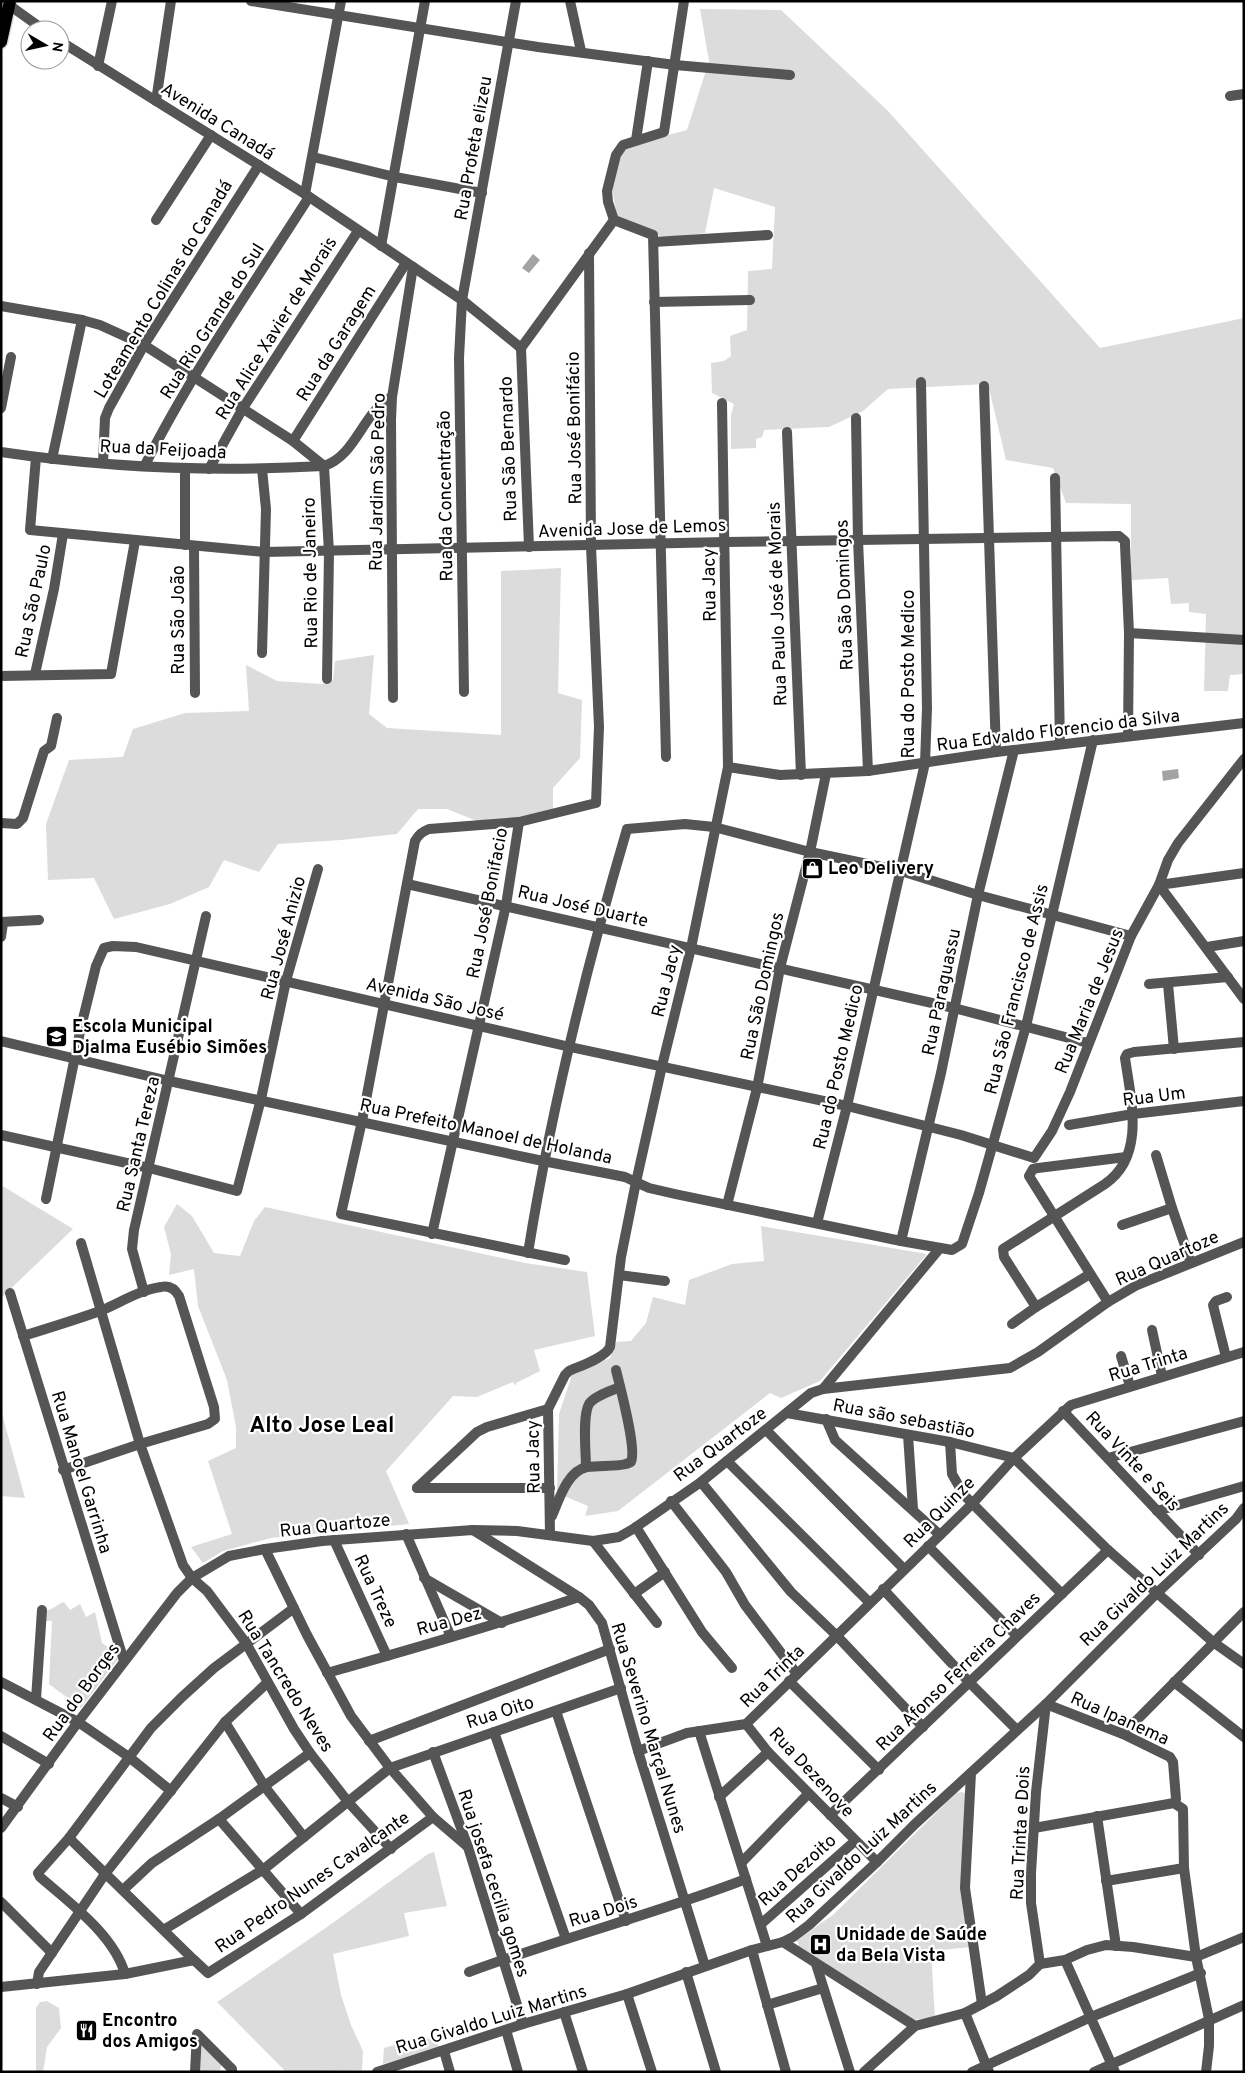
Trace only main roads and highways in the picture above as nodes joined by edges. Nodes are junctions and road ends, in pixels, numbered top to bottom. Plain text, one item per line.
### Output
1 (9, 3) edge
2 (1, 42) edge

1 - 2 main road

